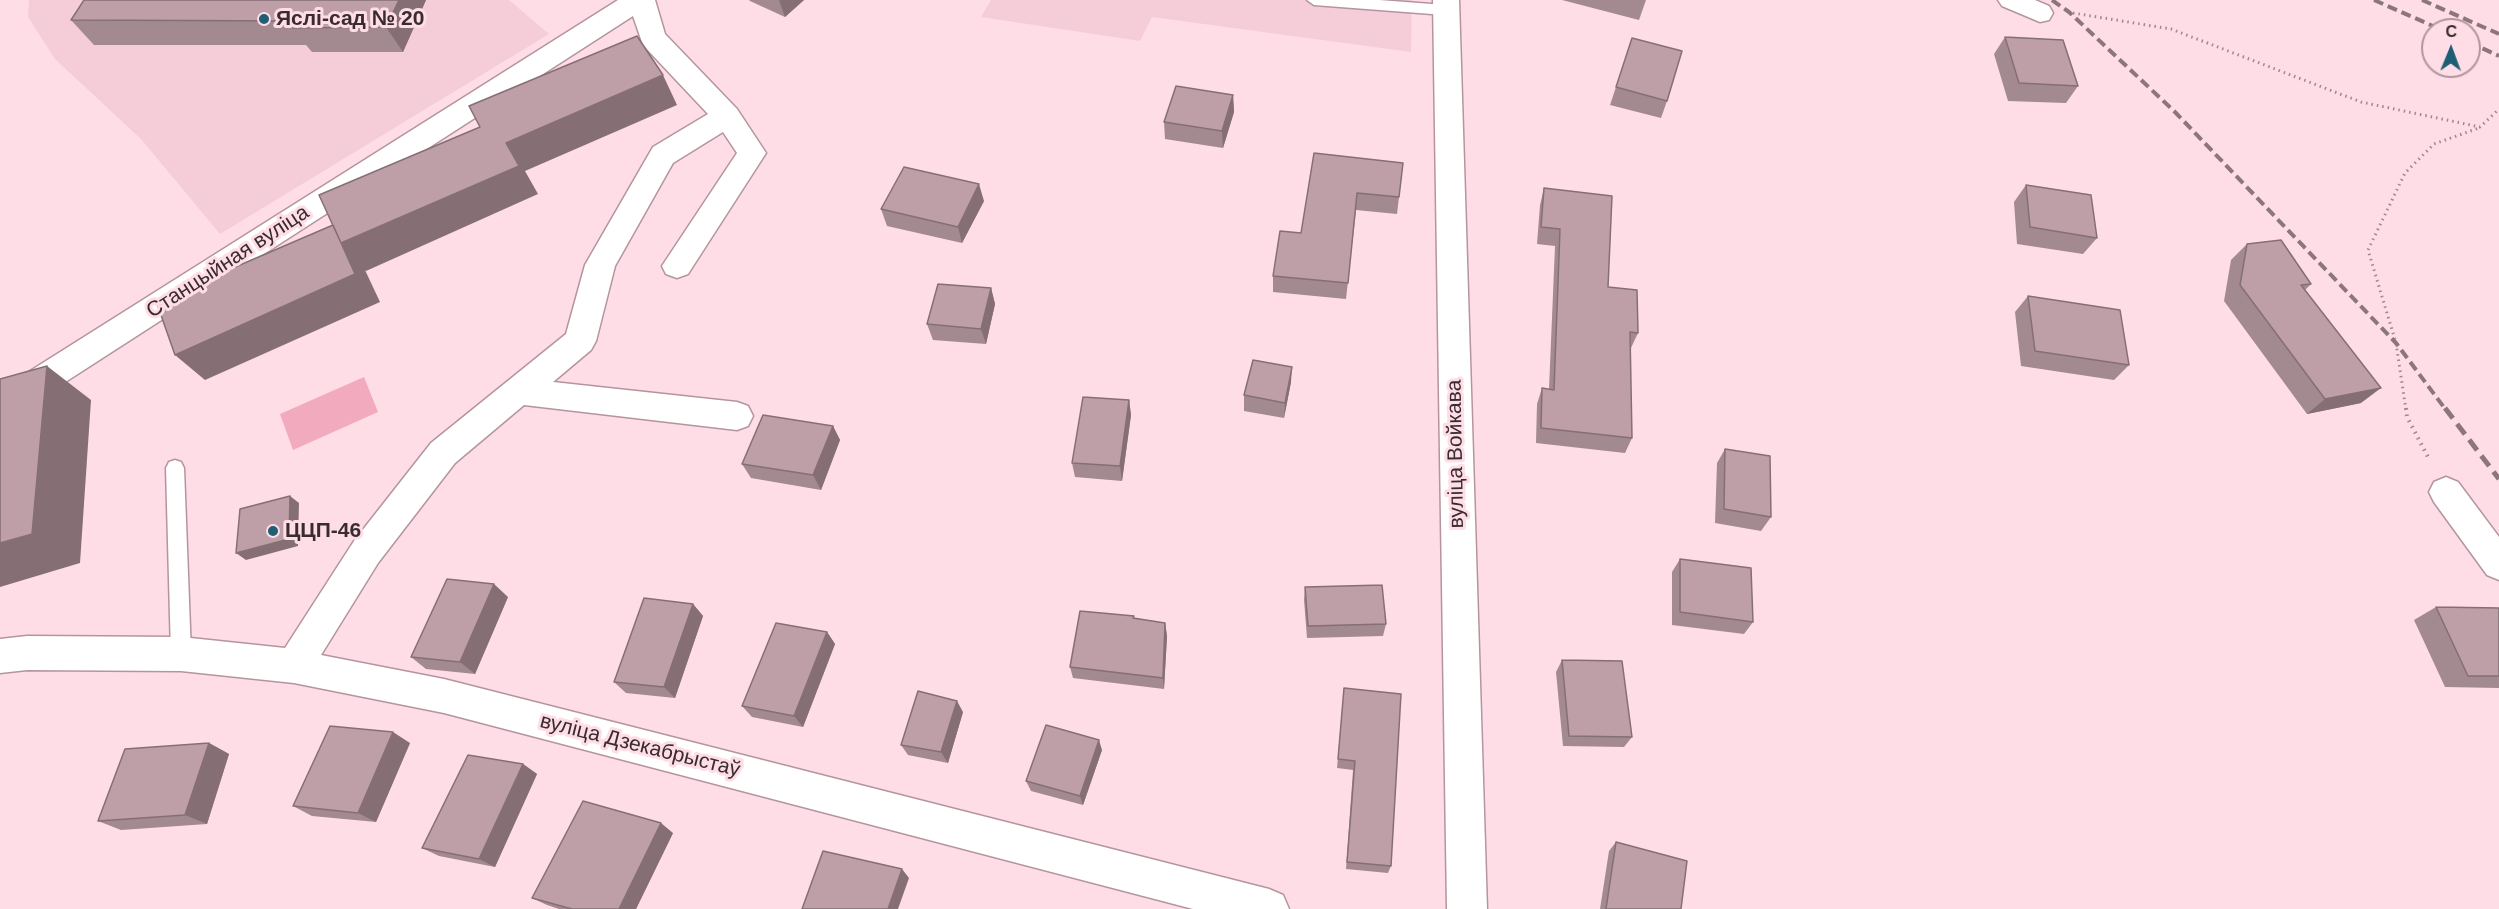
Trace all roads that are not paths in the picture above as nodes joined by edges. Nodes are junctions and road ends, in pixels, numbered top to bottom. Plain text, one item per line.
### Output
1 (640, 0) edge
2 (1314, 0) edge
3 (2011, 0) edge
4 (1446, 5) edge
5 (2040, 13) road end
6 (727, 116) junction
7 (677, 266) dead end
8 (517, 391) junction
9 (0, 407) edge
10 (737, 416) dead end
11 (175, 468) dead end
12 (2446, 492) road end
13 (2499, 564) edge
14 (181, 654) junction
15 (0, 656) edge
16 (294, 666) junction
17 (1269, 909) edge
18 (1467, 909) edge

1 - 6 street
1 - 9 street, Станцыйная вуліца
2 - 4 lane
3 - 5 street
4 - 18 street, вуліца Войкава
6 - 7 street
6 - 8 street
8 - 10 street
8 - 16 street
11 - 14 lane
12 - 13 street
14 - 15 street, вуліца Дзекабрыстаў
14 - 16 street, вуліца Дзекабрыстаў
16 - 17 street, вуліца Дзекабрыстаў

